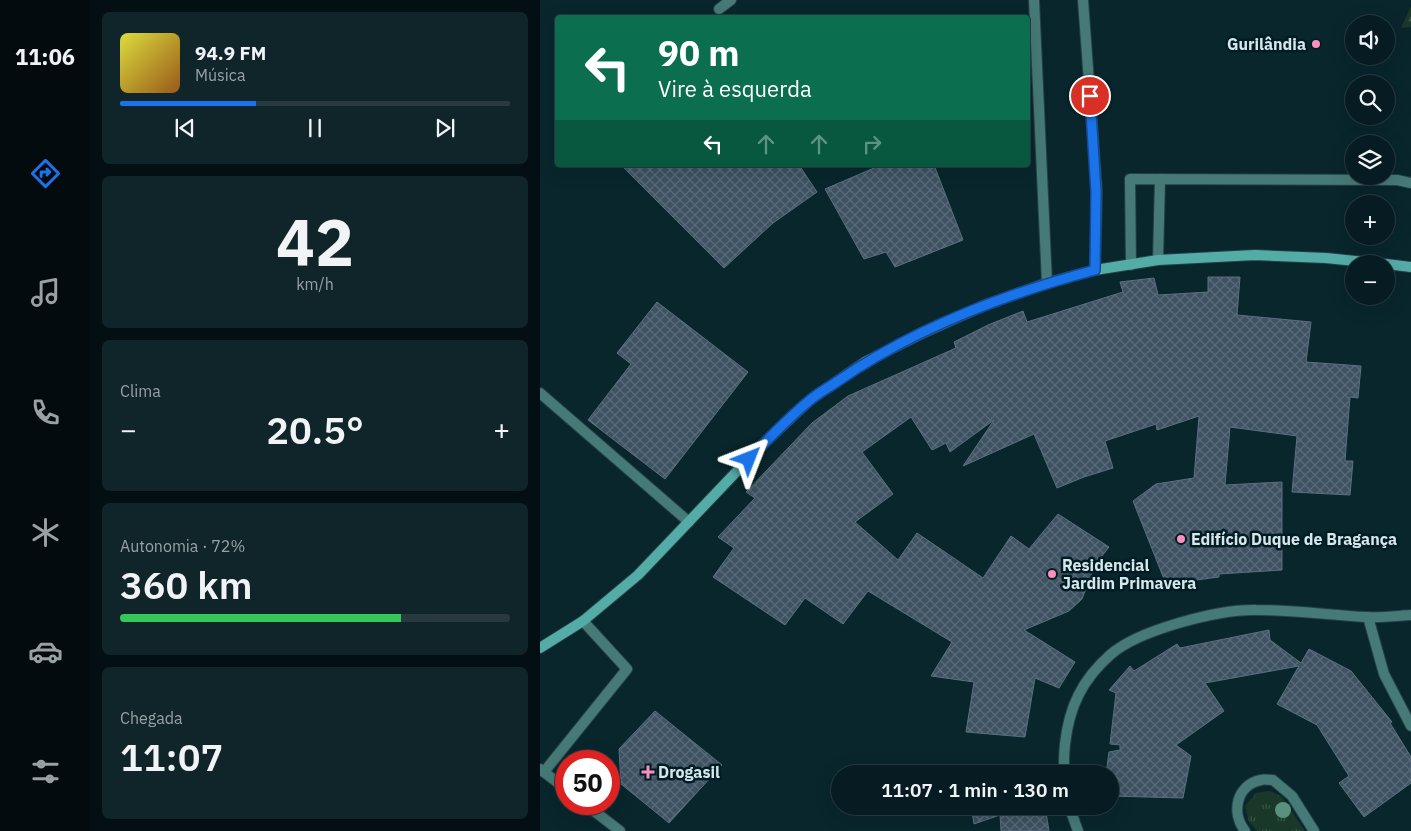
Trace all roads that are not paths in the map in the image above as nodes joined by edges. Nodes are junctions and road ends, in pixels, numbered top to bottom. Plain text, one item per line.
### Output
1 (732, 0) edge
2 (1034, 0) edge
3 (1083, 0) edge
4 (719, 9) dead end
5 (1160, 179) junction
6 (1411, 183) edge
7 (1158, 260) junction
8 (1345, 260) edge
9 (1131, 265) junction
10 (1395, 265) edge
11 (1411, 267) edge
12 (1095, 270) junction
13 (1047, 283) junction
14 (540, 393) edge
15 (689, 522) junction
16 (1411, 615) edge
17 (1368, 617) junction
18 (583, 621) junction
19 (540, 648) edge
20 (1411, 726) edge
21 (1063, 765) edge
22 (542, 770) edge
23 (555, 780) edge
24 (599, 815) edge
25 (1073, 815) edge
26 (620, 831) edge
27 (1078, 831) edge
28 (1246, 831) edge
29 (1314, 831) edge

1 - 4 street
2 - 13 street
3 - 12 street
5 - 6 street
5 - 7 street
5 - 9 street
7 - 8 main road
7 - 9 main road
9 - 12 main road
10 - 11 main road
12 - 13 main road
13 - 15 main road
14 - 15 street
15 - 18 main road
16 - 17 street
17 - 20 street
17 - 21 street
18 - 19 main road
18 - 22 street
22 - 23 street
24 - 26 street
25 - 27 street
28 - 29 street

